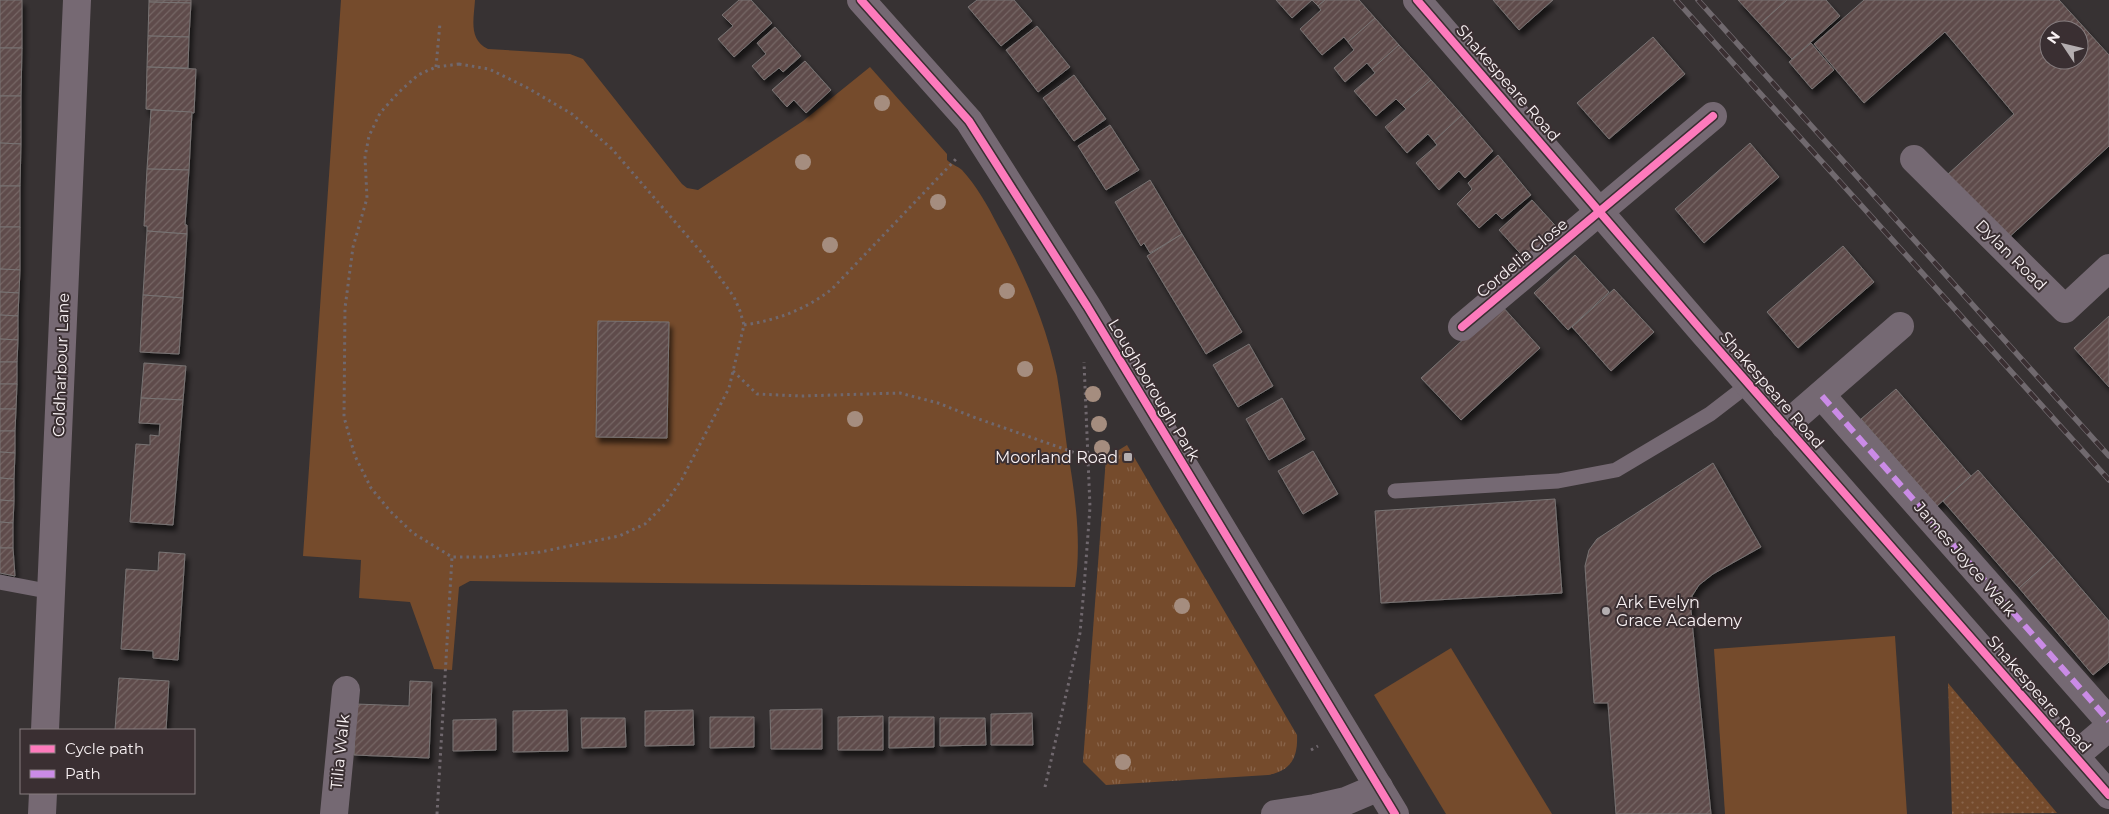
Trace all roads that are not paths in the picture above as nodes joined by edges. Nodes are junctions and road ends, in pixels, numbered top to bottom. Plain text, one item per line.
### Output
1 (77, 0) edge
2 (861, 0) edge
3 (1418, 0) edge
4 (1714, 116) dead end
5 (1914, 159) dead end
6 (1600, 211) junction
7 (2109, 268) edge
8 (1462, 326) dead end
9 (1900, 326) dead end
10 (1749, 384) junction
11 (1822, 396) junction
12 (1785, 426) junction
13 (1395, 491) dead end
14 (0, 582) edge
15 (52, 592) junction
16 (346, 690) dead end
17 (2109, 722) edge
18 (2109, 727) edge
19 (45, 729) edge
20 (2075, 756) junction
21 (1380, 787) junction
22 (43, 794) edge
23 (2109, 795) edge
24 (42, 814) edge
25 (334, 814) edge
26 (1275, 814) edge
27 (1395, 814) edge

1 - 15 main road, Coldharbour Lane
2 - 21 street, Loughborough Park
3 - 6 street, Shakespeare Road
4 - 6 street, Cordelia Close
5 - 7 street, Dylan Road
6 - 8 street, Cordelia Close
6 - 10 street, Shakespeare Road
9 - 11 street
10 - 12 street, Shakespeare Road
10 - 13 lane
11 - 12 street
11 - 17 street, James Joyce Walk
12 - 20 street, Shakespeare Road
14 - 15 lane
15 - 19 main road, Coldharbour Lane
16 - 25 street, Tilia Walk
18 - 20 street
20 - 23 street, Shakespeare Road
21 - 26 street
21 - 27 street, Loughborough Park
22 - 24 main road

